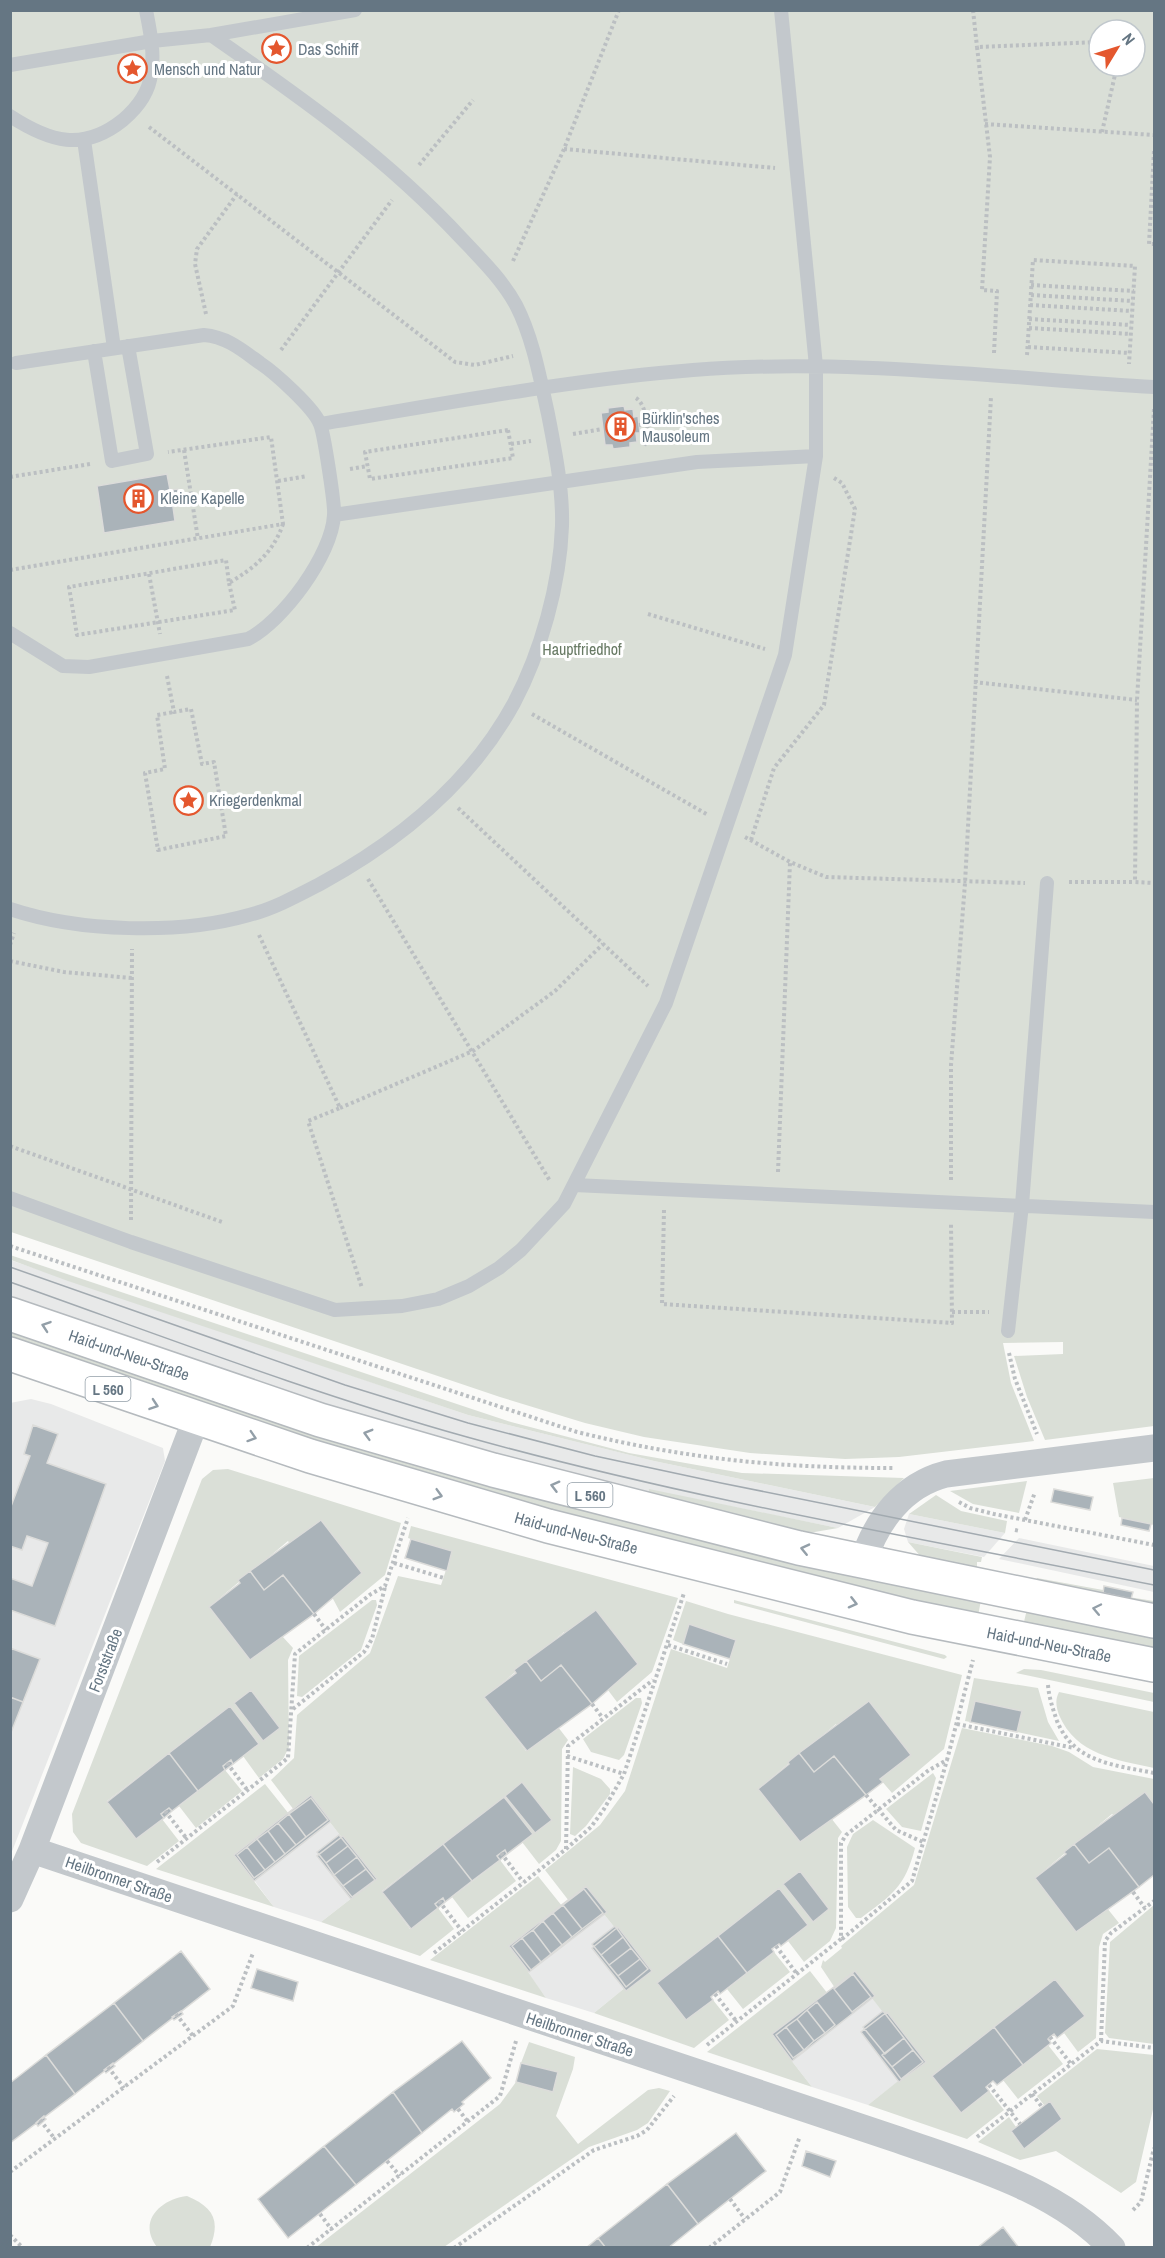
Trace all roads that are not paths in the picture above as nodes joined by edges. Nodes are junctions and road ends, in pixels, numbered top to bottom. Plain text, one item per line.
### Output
1 (146, 10) edge
2 (355, 10) edge
3 (781, 10) edge
4 (211, 35) junction
5 (152, 40) junction
6 (10, 65) edge
7 (10, 116) edge
8 (84, 140) junction
9 (121, 347) junction
10 (94, 351) junction
11 (12, 364) edge
12 (816, 366) junction
13 (1155, 387) edge
14 (543, 388) junction
15 (320, 423) junction
16 (815, 461) junction
17 (559, 483) junction
18 (334, 515) junction
19 (10, 633) edge
20 (1047, 883) road end
21 (10, 909) edge
22 (574, 1185) junction
23 (10, 1198) edge
24 (1022, 1205) junction
25 (1155, 1212) edge
26 (10, 1314) edge
27 (1007, 1337) road end
28 (10, 1354) edge
29 (196, 1419) junction
30 (1155, 1448) edge
31 (863, 1562) junction
32 (1155, 1621) edge
33 (1155, 1665) edge
34 (32, 1850) junction
35 (10, 1899) edge
36 (1112, 2247) edge

1 - 5 lane
2 - 4 lane
3 - 12 lane
4 - 5 lane
4 - 14 lane
5 - 6 lane
5 - 8 lane
7 - 8 lane
8 - 9 lane
9 - 10 lane
9 - 10 lane
9 - 15 lane
10 - 11 lane
12 - 13 lane
12 - 14 lane
12 - 16 lane
14 - 15 lane
14 - 17 lane
15 - 18 lane
16 - 17 lane
16 - 22 lane
17 - 18 lane
17 - 21 lane
18 - 19 lane
20 - 24 lane
22 - 23 lane
22 - 24 lane
24 - 25 lane
24 - 27 lane
31 -> 26 main road, Haid-und-Neu-Straße / L 560
28 -> 29 main road, Haid-und-Neu-Straße / L 560
29 -> 33 main road, Haid-und-Neu-Straße / L 560
29 - 34 street, Forststraße
30 - 31 street
32 -> 31 main road, Haid-und-Neu-Straße / L 560
34 - 35 street, Forststraße
34 - 36 street, Heilbronner Straße

